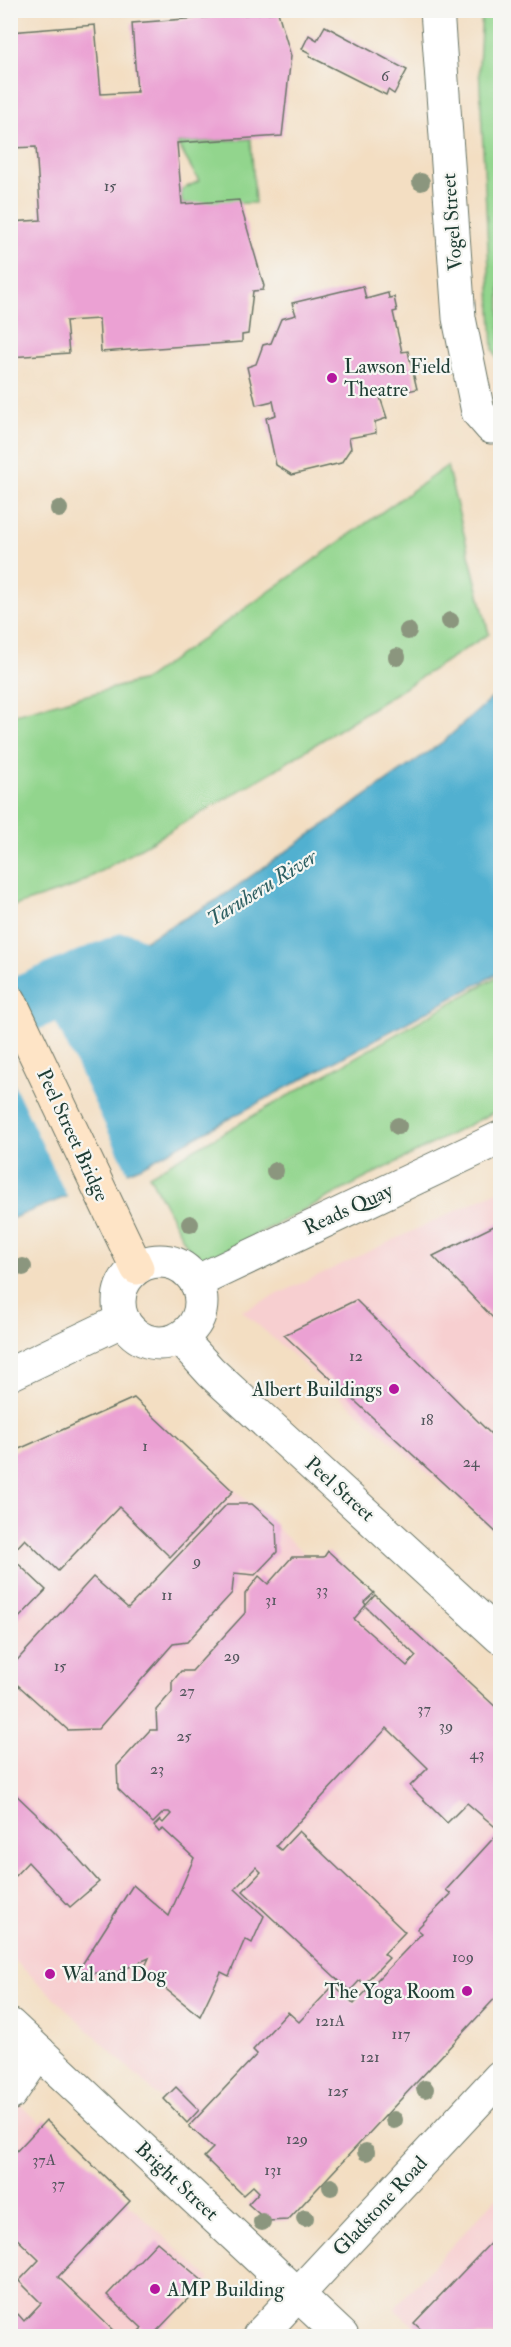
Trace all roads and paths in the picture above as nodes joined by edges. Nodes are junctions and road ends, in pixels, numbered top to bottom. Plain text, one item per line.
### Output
1 (437, 10) edge
2 (490, 426) dead end
3 (10, 1001) edge
4 (501, 1137) edge
5 (131, 1257) junction
6 (196, 1282) junction
7 (123, 1320) junction
8 (181, 1339) junction
9 (10, 1374) edge
10 (501, 1637) edge
11 (10, 2025) edge
12 (39, 2052) junction
13 (501, 2077) edge
14 (10, 2094) edge
15 (297, 2295) junction
16 (259, 2337) edge
17 (342, 2337) edge

1 - 2 street, Vogel Street
3 - 5 main road, Peel Street Bridge
4 - 6 street, Reads Quay
5 - 6 street
5 - 7 street
6 - 8 street
7 - 8 street
7 - 9 street
8 - 10 street, Peel Street
11 - 12 street, Bright Street
12 - 14 street
12 - 15 street, Bright Street
13 - 15 street, Gladstone Road
15 - 16 street, Gladstone Road
15 - 17 street, Bright Street

